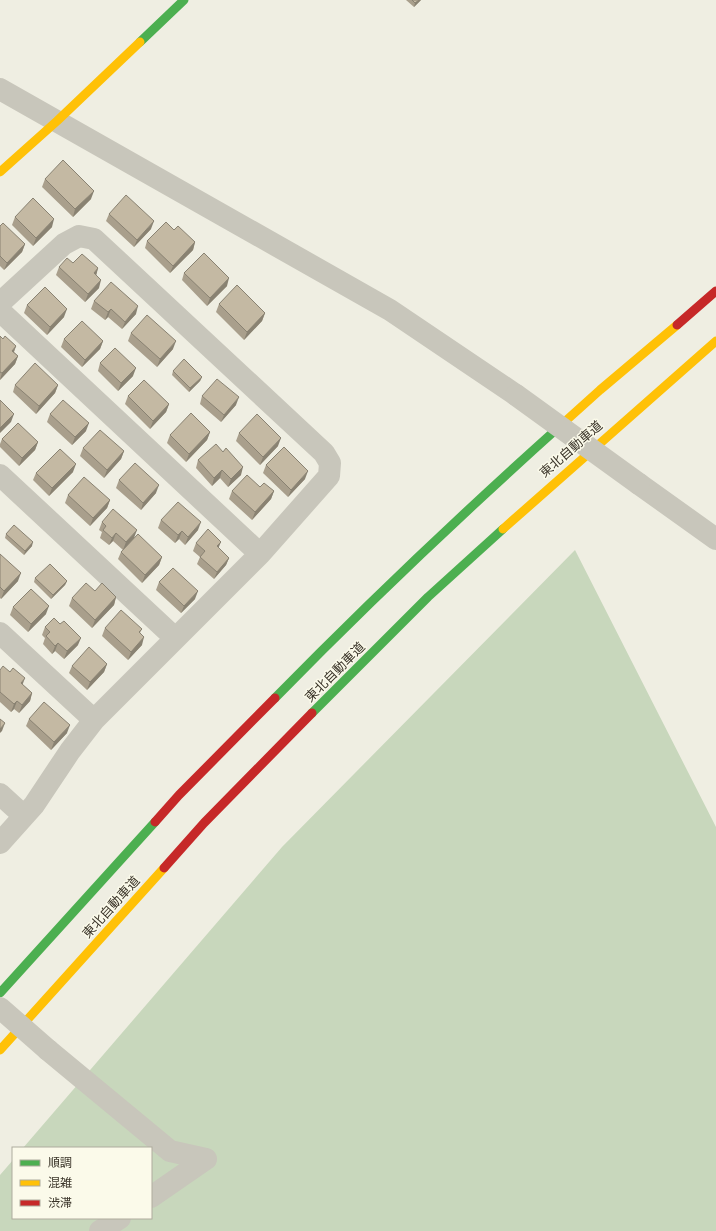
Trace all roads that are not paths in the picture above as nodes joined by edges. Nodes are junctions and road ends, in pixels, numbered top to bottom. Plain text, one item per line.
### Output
1 (184, 0) edge
2 (0, 89) edge
3 (57, 120) junction
4 (0, 172) edge
5 (716, 290) edge
6 (0, 303) edge
7 (0, 311) edge
8 (716, 341) edge
9 (0, 475) edge
10 (716, 539) edge
11 (260, 554) junction
12 (0, 634) edge
13 (175, 638) junction
14 (94, 720) junction
15 (0, 794) edge
16 (24, 816) junction
17 (0, 843) edge
18 (0, 994) edge
19 (0, 1008) edge
20 (0, 1050) edge
21 (152, 1196) edge
22 (118, 1219) edge
23 (100, 1231) edge

1 - 3 main road
2 - 3 street
3 - 4 main road
3 - 10 street, bridge
5 - 18 main road, 東北自動車道
6 - 11 street
7 - 11 street
8 - 20 main road, 東北自動車道
9 - 13 street
11 - 13 street
12 - 14 street
13 - 14 street
14 - 16 street
15 - 16 street
16 - 17 street
19 - 21 street, bridge
22 - 23 street

